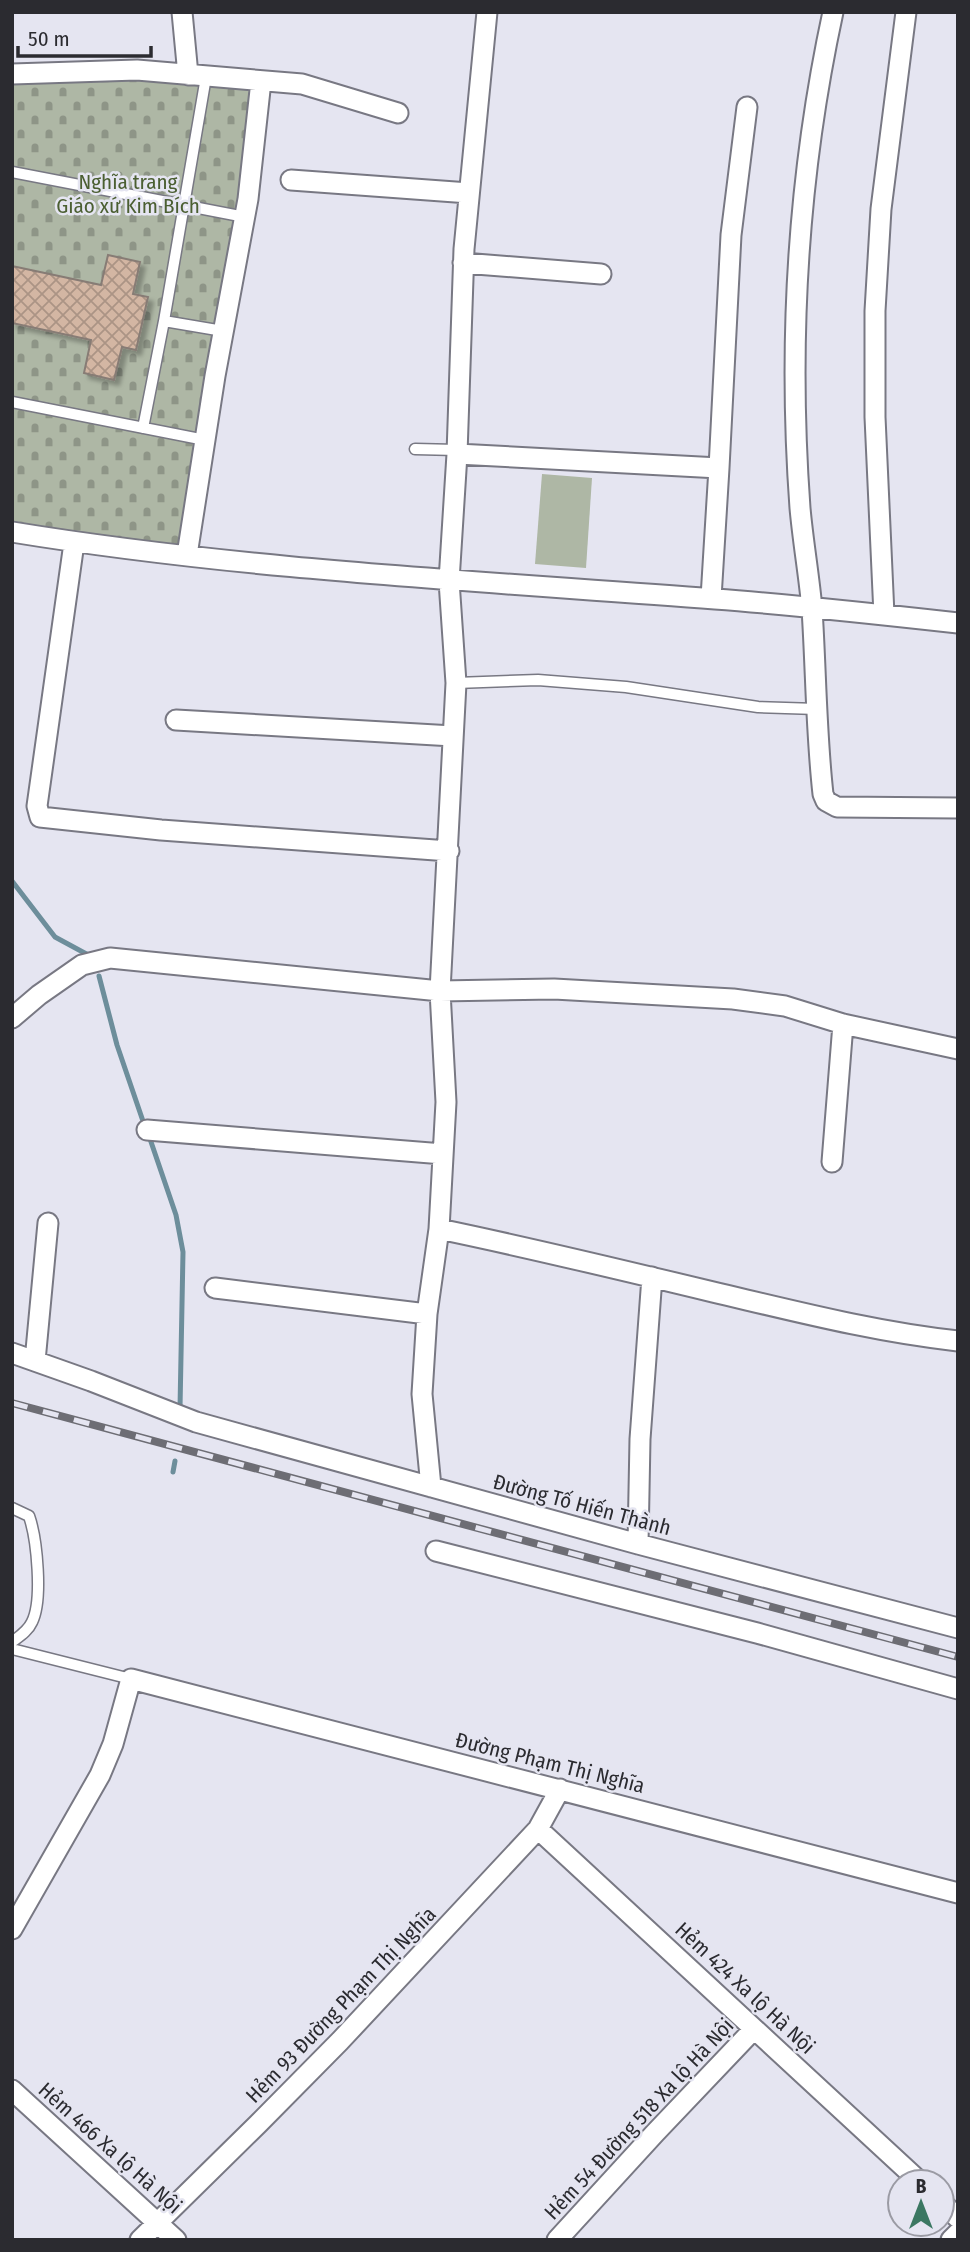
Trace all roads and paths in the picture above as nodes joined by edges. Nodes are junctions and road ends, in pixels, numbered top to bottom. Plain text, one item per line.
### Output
1 (182, 12) edge
2 (487, 12) edge
3 (833, 12) edge
4 (906, 12) edge
5 (12, 75) edge
6 (197, 76) junction
7 (261, 81) junction
8 (747, 107) dead end
9 (398, 113) dead end
10 (12, 172) edge
11 (291, 180) dead end
12 (469, 193) junction
13 (184, 205) junction
14 (245, 216) junction
15 (463, 263) junction
16 (601, 274) dead end
17 (163, 321) junction
18 (223, 331) junction
19 (12, 402) edge
20 (144, 428) junction
21 (205, 440) junction
22 (415, 449) dead end
23 (457, 452) junction
24 (719, 468) junction
25 (12, 532) edge
26 (74, 542) junction
27 (187, 555) junction
28 (449, 581) junction
29 (711, 598) junction
30 (812, 607) junction
31 (884, 614) junction
32 (958, 623) edge
33 (456, 683) junction
34 (817, 709) junction
35 (176, 720) dead end
36 (453, 736) junction
37 (958, 808) edge
38 (449, 851) junction
39 (440, 991) junction
40 (12, 1018) edge
41 (843, 1024) junction
42 (958, 1049) edge
43 (147, 1130) dead end
44 (443, 1154) junction
45 (832, 1162) dead end
46 (48, 1223) dead end
47 (439, 1229) junction
48 (652, 1277) junction
49 (215, 1288) dead end
50 (427, 1314) junction
51 (958, 1341) edge
52 (12, 1353) edge
53 (35, 1361) junction
54 (431, 1487) junction
55 (12, 1508) edge
56 (638, 1544) junction
57 (436, 1551) dead end
58 (958, 1628) edge
59 (12, 1642) edge
60 (12, 1650) edge
61 (131, 1679) junction
62 (958, 1689) edge
63 (560, 1789) junction
64 (538, 1829) junction
65 (958, 1893) edge
66 (12, 1929) edge
67 (754, 2029) junction
68 (12, 2090) edge
69 (905, 2168) edge
70 (158, 2221) junction
71 (958, 2232) edge
72 (140, 2240) edge
73 (176, 2240) edge
74 (557, 2240) edge
75 (951, 2240) edge

1 - 6 street
2 - 12 street
3 - 30 street
4 - 31 street
5 - 6 street
6 - 7 street
6 - 13 lane
7 - 9 street
7 - 14 street
8 - 24 street
10 - 13 lane
11 - 12 street
12 - 15 street
13 - 14 lane
13 - 17 lane
14 - 18 street
15 - 16 street
15 - 23 street
17 - 18 lane
17 - 20 lane
18 - 21 street
19 - 20 lane
20 - 21 lane
21 - 27 street
22 - 23 lane
23 - 24 street
23 - 28 street
24 - 29 street
25 - 26 street
26 - 27 street
26 - 38 street
27 - 28 street
28 - 29 street
28 - 33 street
29 - 30 street
30 - 31 street
30 - 34 street
31 - 32 street
33 - 34 lane
33 - 36 street
34 - 37 street
35 - 36 street
36 - 38 street
38 - 39 street
39 - 40 street
39 - 41 street
39 - 44 street
41 - 42 street
41 - 45 street
43 - 44 street
44 - 47 street
46 - 53 street
47 - 48 street
47 - 50 street
48 - 51 street
48 - 56 street
49 - 50 street
50 - 54 street
52 - 53 street, Đường Tố Hiến Thành
53 - 54 street, Đường Tố Hiến Thành
54 - 56 street, Đường Tố Hiến Thành
55 - 59 lane
56 - 58 street, Đường Tố Hiến Thành
57 - 62 street
60 - 61 lane
61 - 63 street, Đường Phạm Thị Nghĩa
61 - 66 street
63 - 64 street, Hẻm 93 Đường Phạm Thị Nghĩa
63 - 65 street, Đường Phạm Thị Nghĩa
64 - 67 street, Hẻm 424 Xa lộ Hà Nội
64 - 70 street, Hẻm 93 Đường Phạm Thị Nghĩa
67 - 69 street, Hẻm 424 Xa lộ Hà Nội
67 - 74 street, Hẻm 54 Đường 518 Xa lộ Hà Nội
68 - 70 street, Hẻm 466 Xa lộ Hà Nội
70 - 72 street, Hẻm 93 Đường Phạm Thị Nghĩa
70 - 73 street, Hẻm 466 Xa lộ Hà Nội
71 - 75 street

